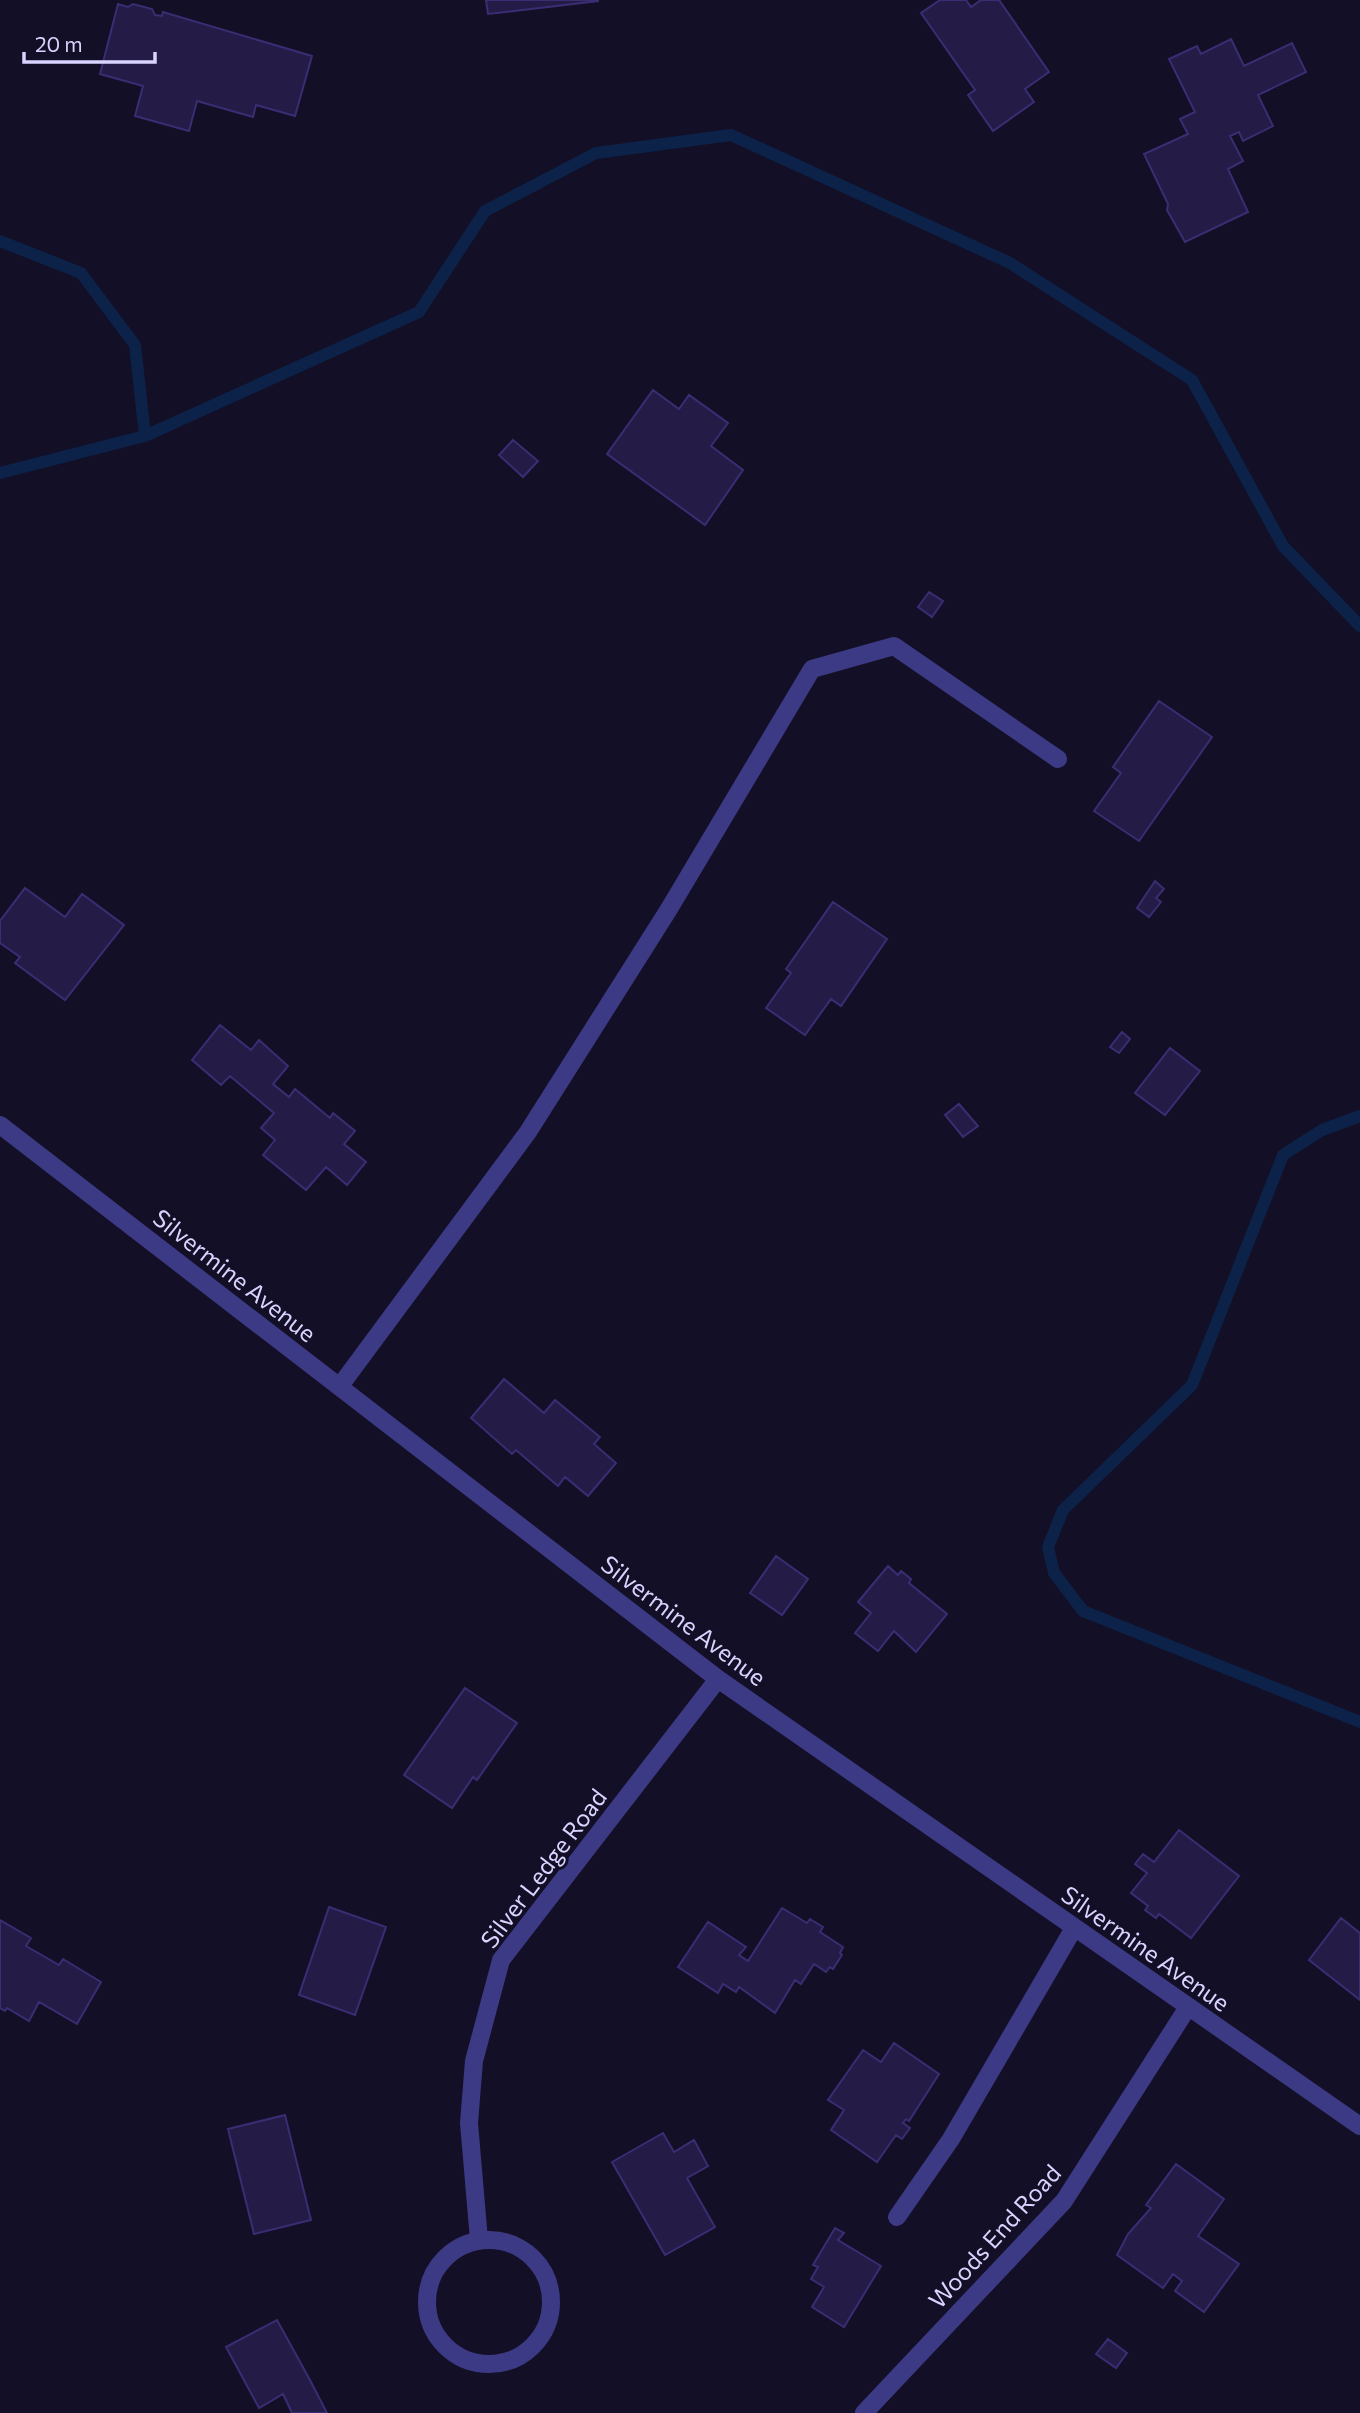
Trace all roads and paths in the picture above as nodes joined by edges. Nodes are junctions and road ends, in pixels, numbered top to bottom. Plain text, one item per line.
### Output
1 (1058, 759) dead end
2 (0, 1125) edge
3 (340, 1386) junction
4 (718, 1679) junction
5 (1074, 1928) junction
6 (1188, 2007) junction
7 (1360, 2126) edge
8 (897, 2217) dead end
9 (480, 2240) junction
10 (864, 2413) edge

1 - 3 street
2 - 3 street, Silvermine Avenue
3 - 4 street, Silvermine Avenue
4 - 5 street, Silvermine Avenue
4 - 9 street, Silver Ledge Road
5 - 6 street, Silvermine Avenue
5 - 8 street
6 - 7 street, Silvermine Avenue
6 - 10 street, Woods End Road
9 - 9 street

